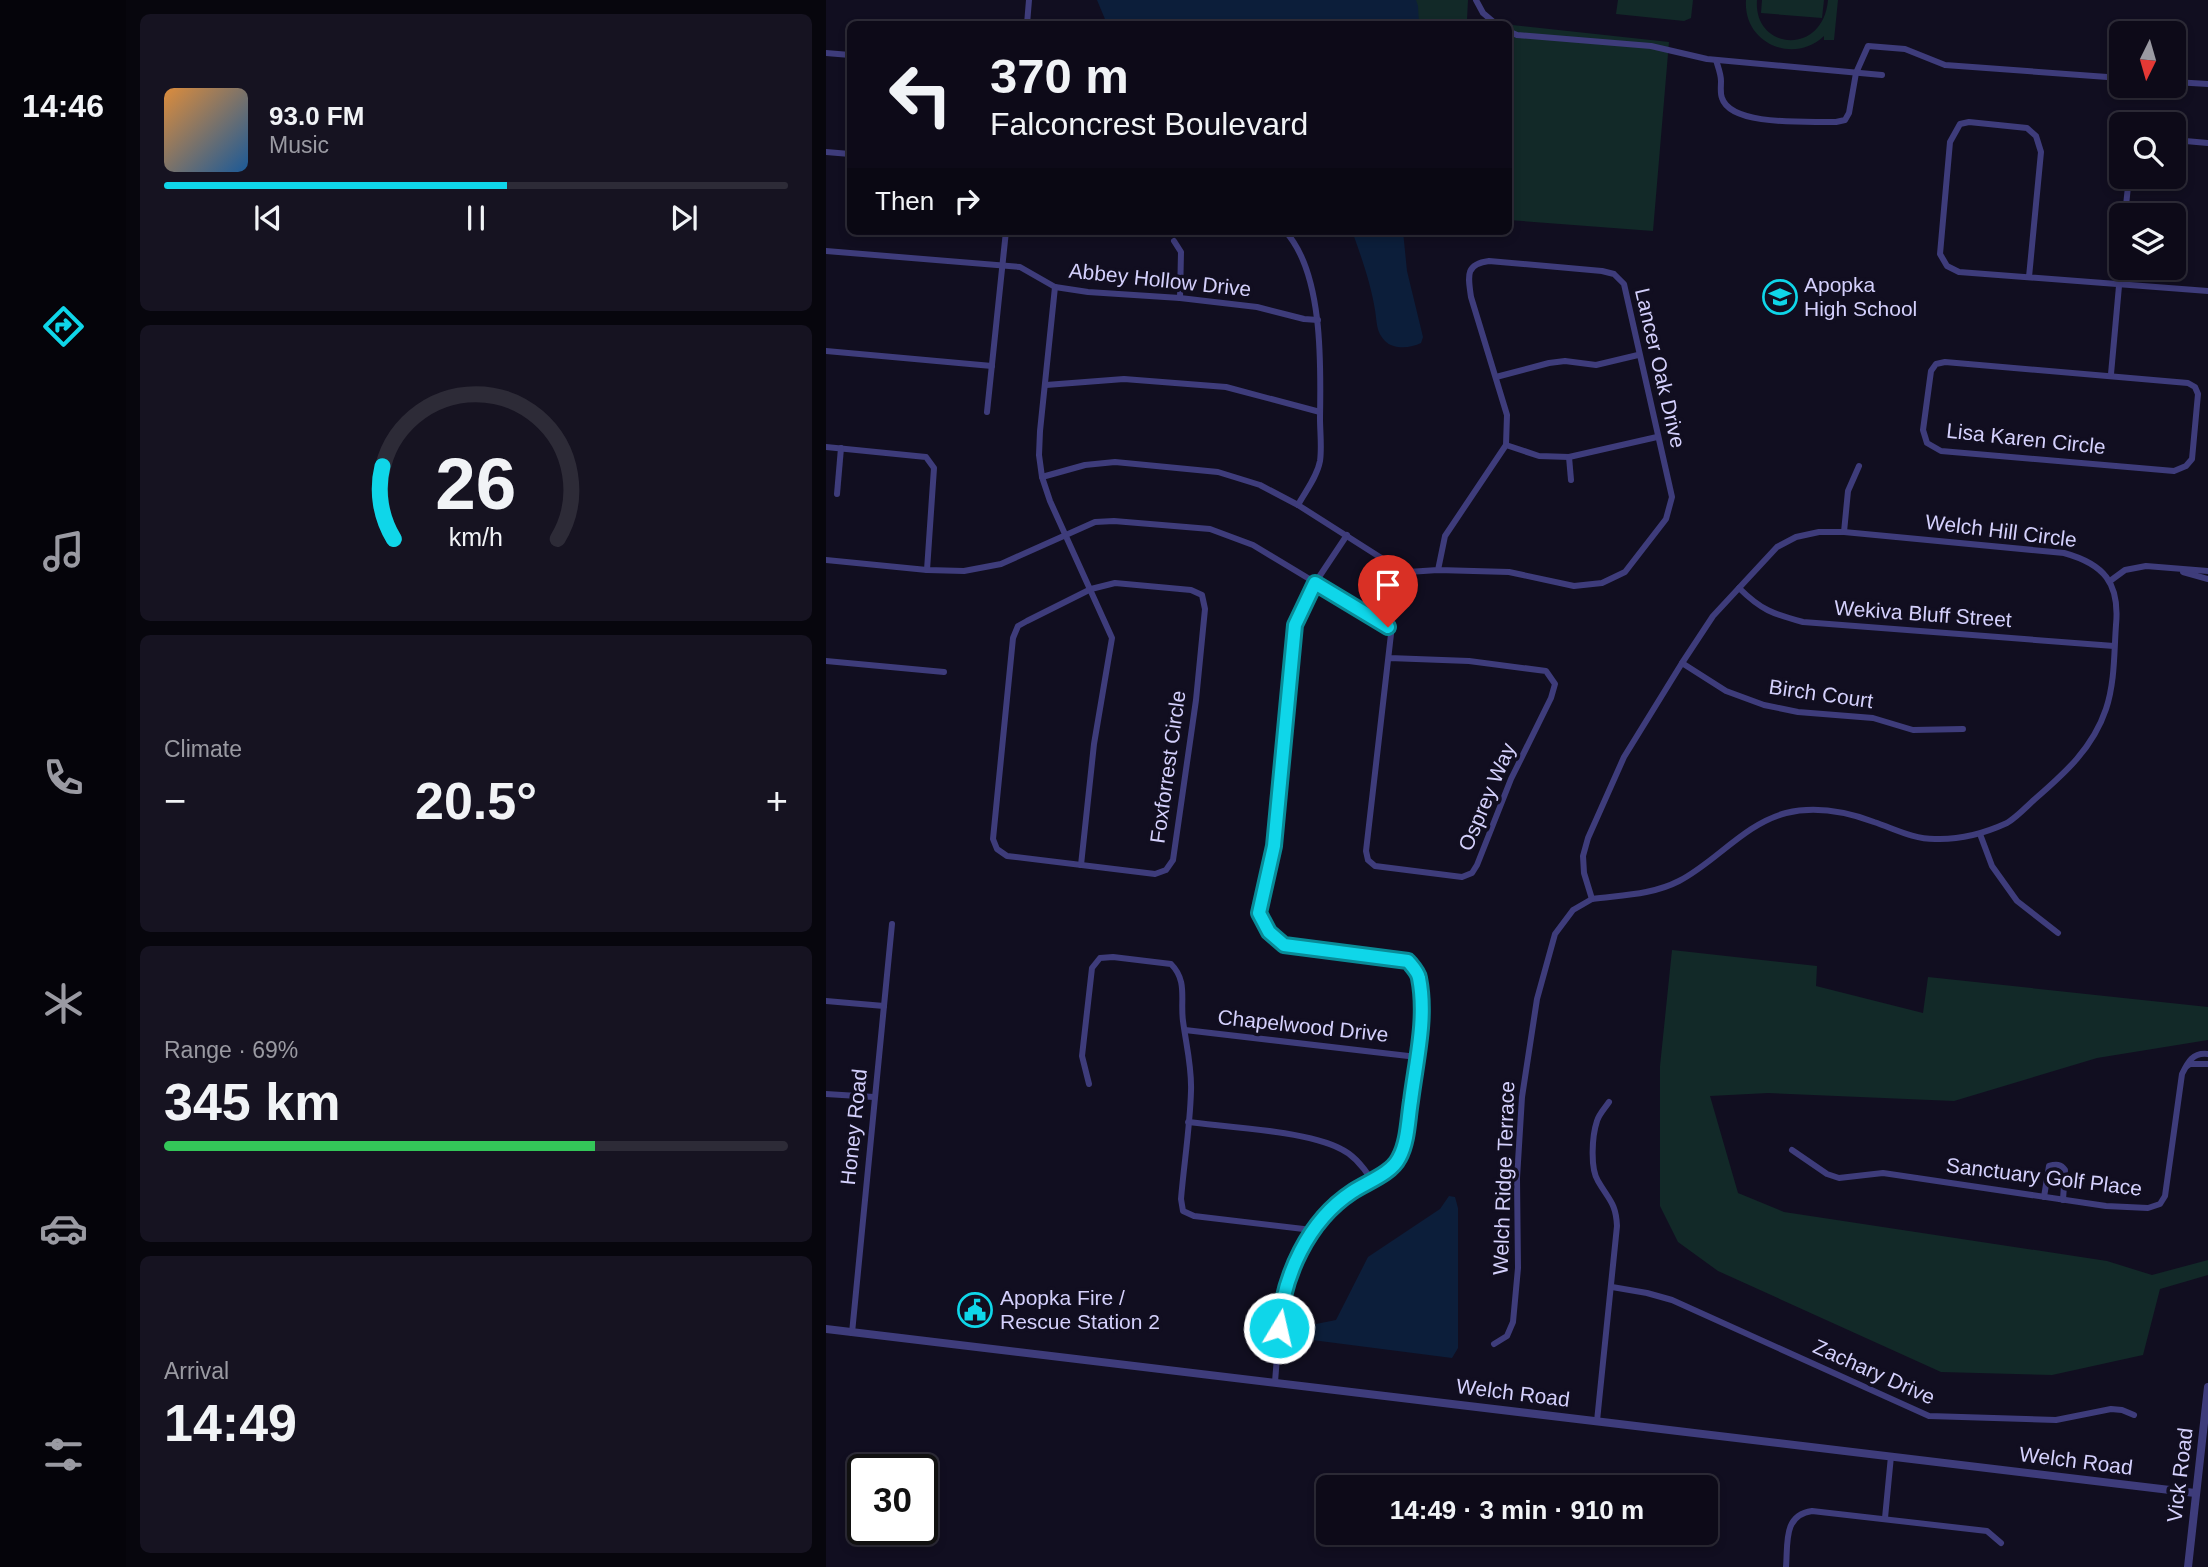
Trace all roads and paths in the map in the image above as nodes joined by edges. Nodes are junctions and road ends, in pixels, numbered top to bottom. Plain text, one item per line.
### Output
1 (1029, 0) edge
2 (1476, 0) edge
3 (1027, 21) edge
4 (1492, 21) edge
5 (1512, 33) edge
6 (826, 53) edge
7 (847, 55) edge
8 (1716, 60) junction
9 (1856, 73) junction
10 (1882, 75) dead end
11 (2109, 77) edge
12 (2186, 83) edge
13 (2208, 84) edge
14 (2186, 141) edge
15 (2208, 143) edge
16 (826, 152) edge
17 (847, 154) edge
18 (1006, 235) edge
19 (1289, 235) edge
20 (1174, 241) dead end
21 (826, 251) edge
22 (1002, 267) junction
23 (2029, 277) junction
24 (2119, 280) edge
25 (2119, 284) junction
26 (1055, 288) junction
27 (2208, 290) edge
28 (1180, 298) junction
29 (1318, 320) junction
30 (826, 351) edge
31 (1639, 355) junction
32 (992, 366) junction
33 (2111, 374) junction
34 (1496, 377) junction
35 (1046, 385) junction
36 (987, 412) dead end
37 (1320, 412) junction
38 (1657, 437) junction
39 (1506, 445) junction
40 (826, 447) edge
41 (841, 448) junction
42 (1569, 457) junction
43 (1860, 466) dead end
44 (1042, 477) junction
45 (1571, 480) dead end
46 (837, 494) dead end
47 (1298, 505) junction
48 (1844, 532) junction
49 (1065, 534) junction
50 (1347, 535) junction
51 (826, 560) edge
52 (1438, 569) junction
53 (2171, 569) junction
54 (927, 570) junction
55 (2208, 571) edge
56 (2208, 579) edge
57 (2110, 580) junction
58 (1315, 583) junction
59 (1739, 588) junction
60 (1091, 589) junction
61 (2114, 646) junction
62 (1389, 658) junction
63 (826, 661) edge
64 (1682, 663) junction
65 (944, 672) dead end
66 (1963, 729) dead end
67 (1980, 834) junction
68 (1081, 865) junction
69 (1591, 899) junction
70 (892, 924) dead end
71 (2058, 933) dead end
72 (826, 1001) edge
73 (884, 1006) junction
74 (1185, 1030) junction
75 (2207, 1054) edge
76 (1417, 1057) junction
77 (2207, 1064) edge
78 (2185, 1068) junction
79 (1089, 1084) dead end
80 (826, 1094) edge
81 (874, 1097) junction
82 (1609, 1102) dead end
83 (1188, 1122) junction
84 (1792, 1150) dead end
85 (1371, 1179) junction
86 (2044, 1197) junction
87 (2063, 1200) junction
88 (1312, 1230) junction
89 (1612, 1287) junction
90 (826, 1329) edge
91 (852, 1333) junction
92 (1494, 1344) dead end
93 (1275, 1382) junction
94 (2208, 1387) edge
95 (2134, 1415) dead end
96 (1597, 1421) junction
97 (1891, 1456) junction
98 (2195, 1493) junction
99 (1885, 1518) junction
100 (2001, 1543) dead end
101 (1786, 1567) edge
102 (2188, 1567) edge

1 - 3 street
2 - 4 street
5 - 8 street
6 - 7 street
8 - 9 street
8 - 9 street
9 - 10 street
9 - 11 street
12 - 13 street
14 - 15 street
16 - 17 street
18 - 22 street
19 - 29 street
20 - 28 street
21 - 22 street, Abbey Hollow Drive
22 - 26 street, Abbey Hollow Drive
22 - 32 street
23 - 23 street
23 - 25 street
24 - 25 street
25 - 27 street
25 - 33 street
26 - 28 street, Abbey Hollow Drive
26 - 35 street
28 - 29 street, Abbey Hollow Drive
29 - 37 street
30 - 32 street
31 - 34 street
31 - 34 street, Lancer Oak Drive
31 - 38 street, Lancer Oak Drive
32 - 36 street
33 - 33 street, Lisa Karen Circle
34 - 39 street, Lancer Oak Drive
35 - 37 street
35 - 44 street
37 - 47 street
38 - 42 street
38 - 52 street, Lancer Oak Drive
39 - 42 street
39 - 52 street
40 - 41 street
41 - 46 street
41 - 54 street
42 - 45 street
43 - 48 street
44 - 47 street, Lancer Oak Drive
44 - 49 street
47 - 50 street, Lancer Oak Drive
48 - 57 street, Welch Hill Circle
48 - 59 street, Welch Hill Circle
49 - 54 street
49 - 58 street
49 - 60 street
50 - 52 street, Lancer Oak Drive
50 - 58 street
51 - 54 street
53 - 55 street
53 - 56 street
53 - 57 street
57 - 61 street
58 - 62 street, Osprey Way
58 - 76 street
59 - 61 street, Wekiva Bluff Street
59 - 64 street, Welch Hill Circle
60 - 68 street
60 - 68 street, Foxforrest Circle
60 - 68 street, Foxforrest Circle
61 - 67 street
62 - 62 street, Osprey Way
63 - 65 street
64 - 66 street, Birch Court
64 - 69 street, Welch Hill Circle
67 - 69 street
67 - 71 street
69 - 92 street, Welch Ridge Terrace
70 - 73 street, Honey Road
72 - 73 street
73 - 81 street, Honey Road
74 - 76 street, Chapelwood Drive
74 - 79 street
74 - 83 street
75 - 77 street
75 - 78 street
76 - 85 street
77 - 78 street
78 - 87 street, Sanctuary Golf Place
80 - 81 street
81 - 91 street, Honey Road
82 - 89 street
83 - 85 street
83 - 88 street
84 - 86 street, Sanctuary Golf Place
85 - 88 street
86 - 87 street, Sanctuary Golf Place
86 - 87 street
88 - 93 street
89 - 95 street, Zachary Drive
89 - 96 street
90 - 91 street, Welch Road
91 - 93 street, Welch Road
93 - 96 street, Welch Road
94 - 98 street, Vick Road
96 - 97 street, Welch Road
97 - 98 street, Welch Road
97 - 99 street
98 - 102 street, Vick Road
99 - 100 street
99 - 101 street

